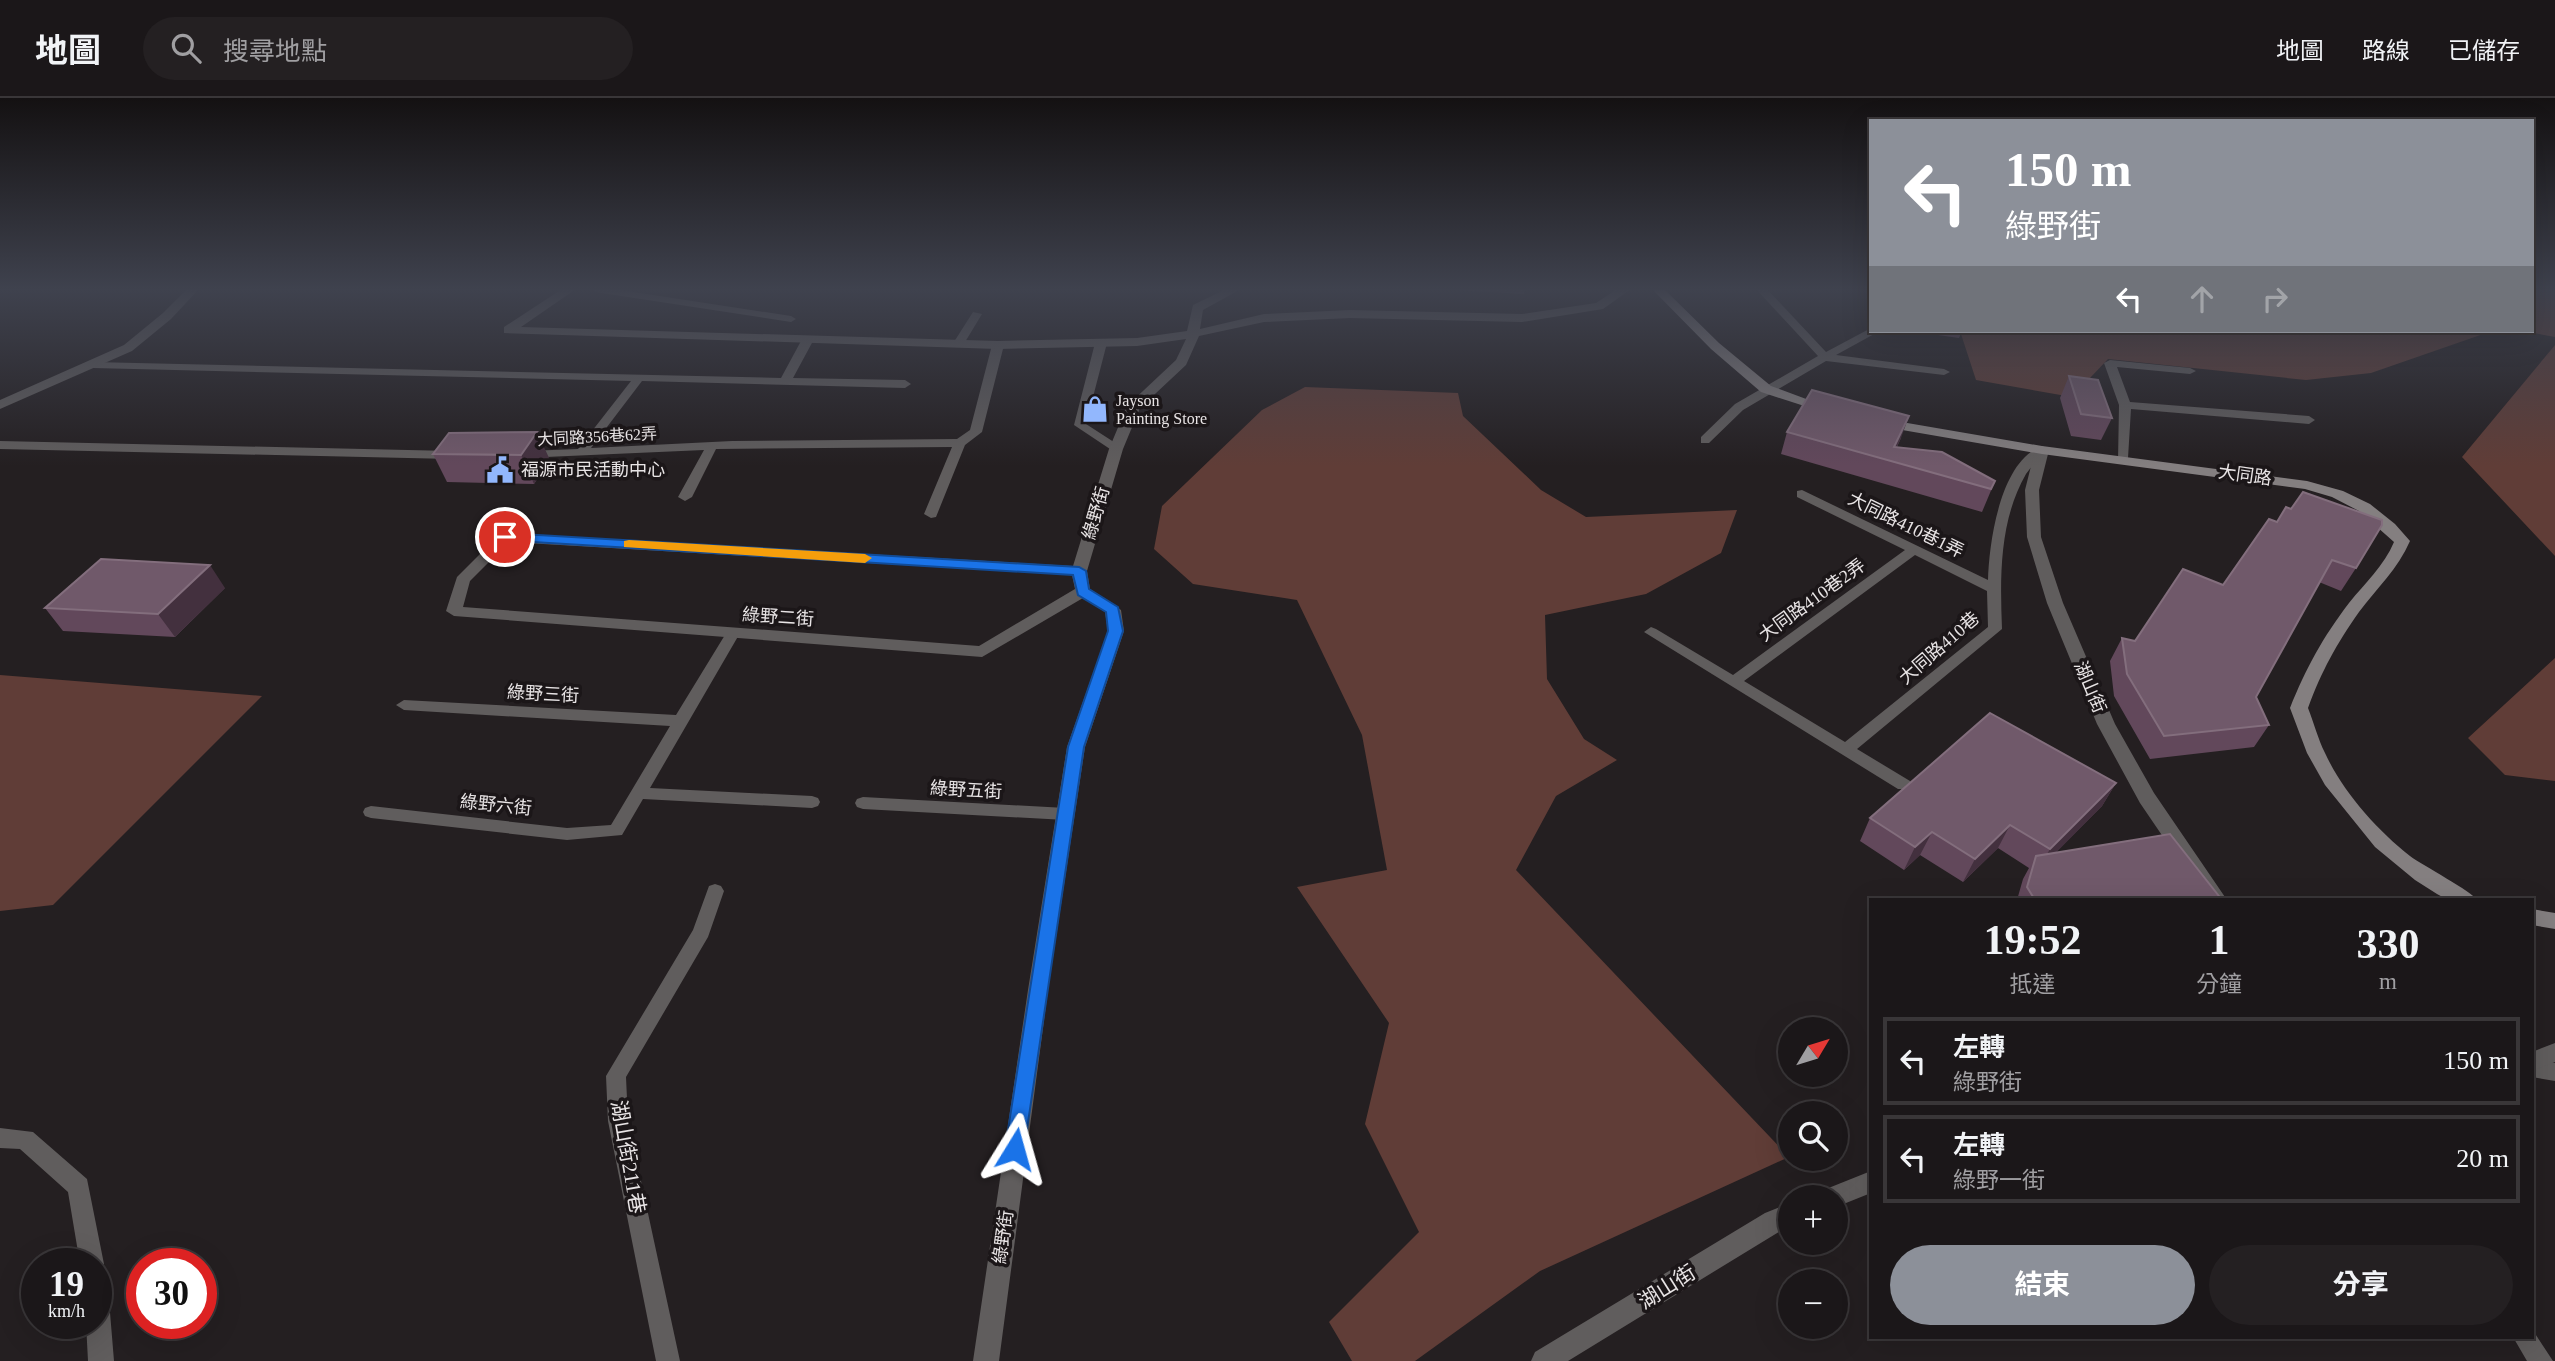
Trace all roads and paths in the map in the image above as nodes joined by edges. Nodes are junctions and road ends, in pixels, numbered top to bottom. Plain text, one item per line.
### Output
1 (128, 348) edge
2 (803, 348) edge
3 (997, 348) edge
4 (1100, 348) edge
5 (1188, 348) edge
6 (1717, 348) edge
7 (1816, 348) edge
8 (1841, 348) edge
9 (1825, 357) junction
10 (93, 365) junction
11 (2190, 371) dead end
12 (1944, 372) dead end
13 (639, 378) junction
14 (785, 381) junction
15 (905, 384) dead end
16 (1766, 389) junction
17 (2125, 404) junction
18 (0, 405) edge
19 (1838, 413) edge
20 (2309, 420) dead end
21 (1874, 421) edge
22 (1705, 440) dead end
23 (960, 443) junction
24 (0, 445) edge
25 (712, 446) junction
26 (1116, 449) junction
27 (2042, 450) junction
28 (582, 452) junction
29 (468, 455) edge
30 (508, 456) edge
31 (2122, 458) junction
32 (1802, 495) dead end
33 (685, 497) dead end
34 (930, 514) dead end
35 (1914, 550) junction
36 (1081, 581) junction
37 (1994, 589) junction
38 (1651, 632) dead end
39 (733, 633) junction
40 (1733, 682) junction
41 (404, 705) dead end
42 (681, 721) junction
43 (1846, 750) junction
44 (1903, 785) edge
45 (639, 793) junction
46 (812, 802) dead end
47 (863, 803) dead end
48 (371, 813) dead end
49 (1066, 814) junction
50 (715, 891) dead end
51 (2216, 898) edge
52 (2463, 898) edge
53 (2534, 917) edge
54 (2555, 921) edge
55 (2555, 1052) edge
56 (2534, 1061) edge
57 (2534, 1068) edge
58 (2555, 1072) edge
59 (0, 1138) edge
60 (1869, 1183) edge
61 (1848, 1191) edge
62 (1778, 1219) edge
63 (89, 1248) edge
64 (99, 1339) edge
65 (2525, 1339) edge
66 (101, 1361) edge
67 (668, 1361) edge
68 (986, 1361) edge
69 (1544, 1361) edge
70 (2541, 1361) edge

1 - 10 street
2 - 14 lane
3 - 23 lane
4 - 26 lane
5 - 26 street, 綠野街
6 - 16 street
7 - 9 lane
8 - 9 lane
9 - 12 lane
9 - 16 lane
10 - 13 lane
10 - 18 street
11 - 17 lane
13 - 14 lane
13 - 28 lane
14 - 15 lane
16 - 19 street
16 - 22 lane
17 - 20 lane
17 - 31 lane
21 - 27 street, 大同路
23 - 25 lane, 大同路356巷62弄
23 - 34 lane
24 - 29 lane
25 - 28 lane, 大同路356巷62弄
25 - 33 lane
26 - 36 street, 綠野街
27 - 31 street, 大同路
27 - 37 lane, 大同路410巷
27 - 51 street, 湖山街
28 - 30 lane, 大同路356巷62弄
31 - 52 street, 大同路
32 - 35 lane, 大同路410巷1弄
35 - 37 lane, 大同路410巷1弄
35 - 40 lane, 大同路410巷2弄
36 - 39 street, 綠野二街
36 - 39 street, 綠野二街
36 - 49 street, 綠野街
37 - 43 lane, 大同路410巷
38 - 40 lane
39 - 42 lane
40 - 43 lane
41 - 42 lane, 綠野三街
42 - 45 lane
43 - 44 lane
45 - 46 lane
45 - 48 lane, 綠野六街
47 - 49 lane, 綠野五街
49 - 68 street, 綠野街
50 - 67 lane, 湖山街211巷
53 - 54 street
55 - 56 street
57 - 58 lane
59 - 63 street
60 - 61 street
62 - 69 street, 湖山街
64 - 66 street
65 - 70 lane

